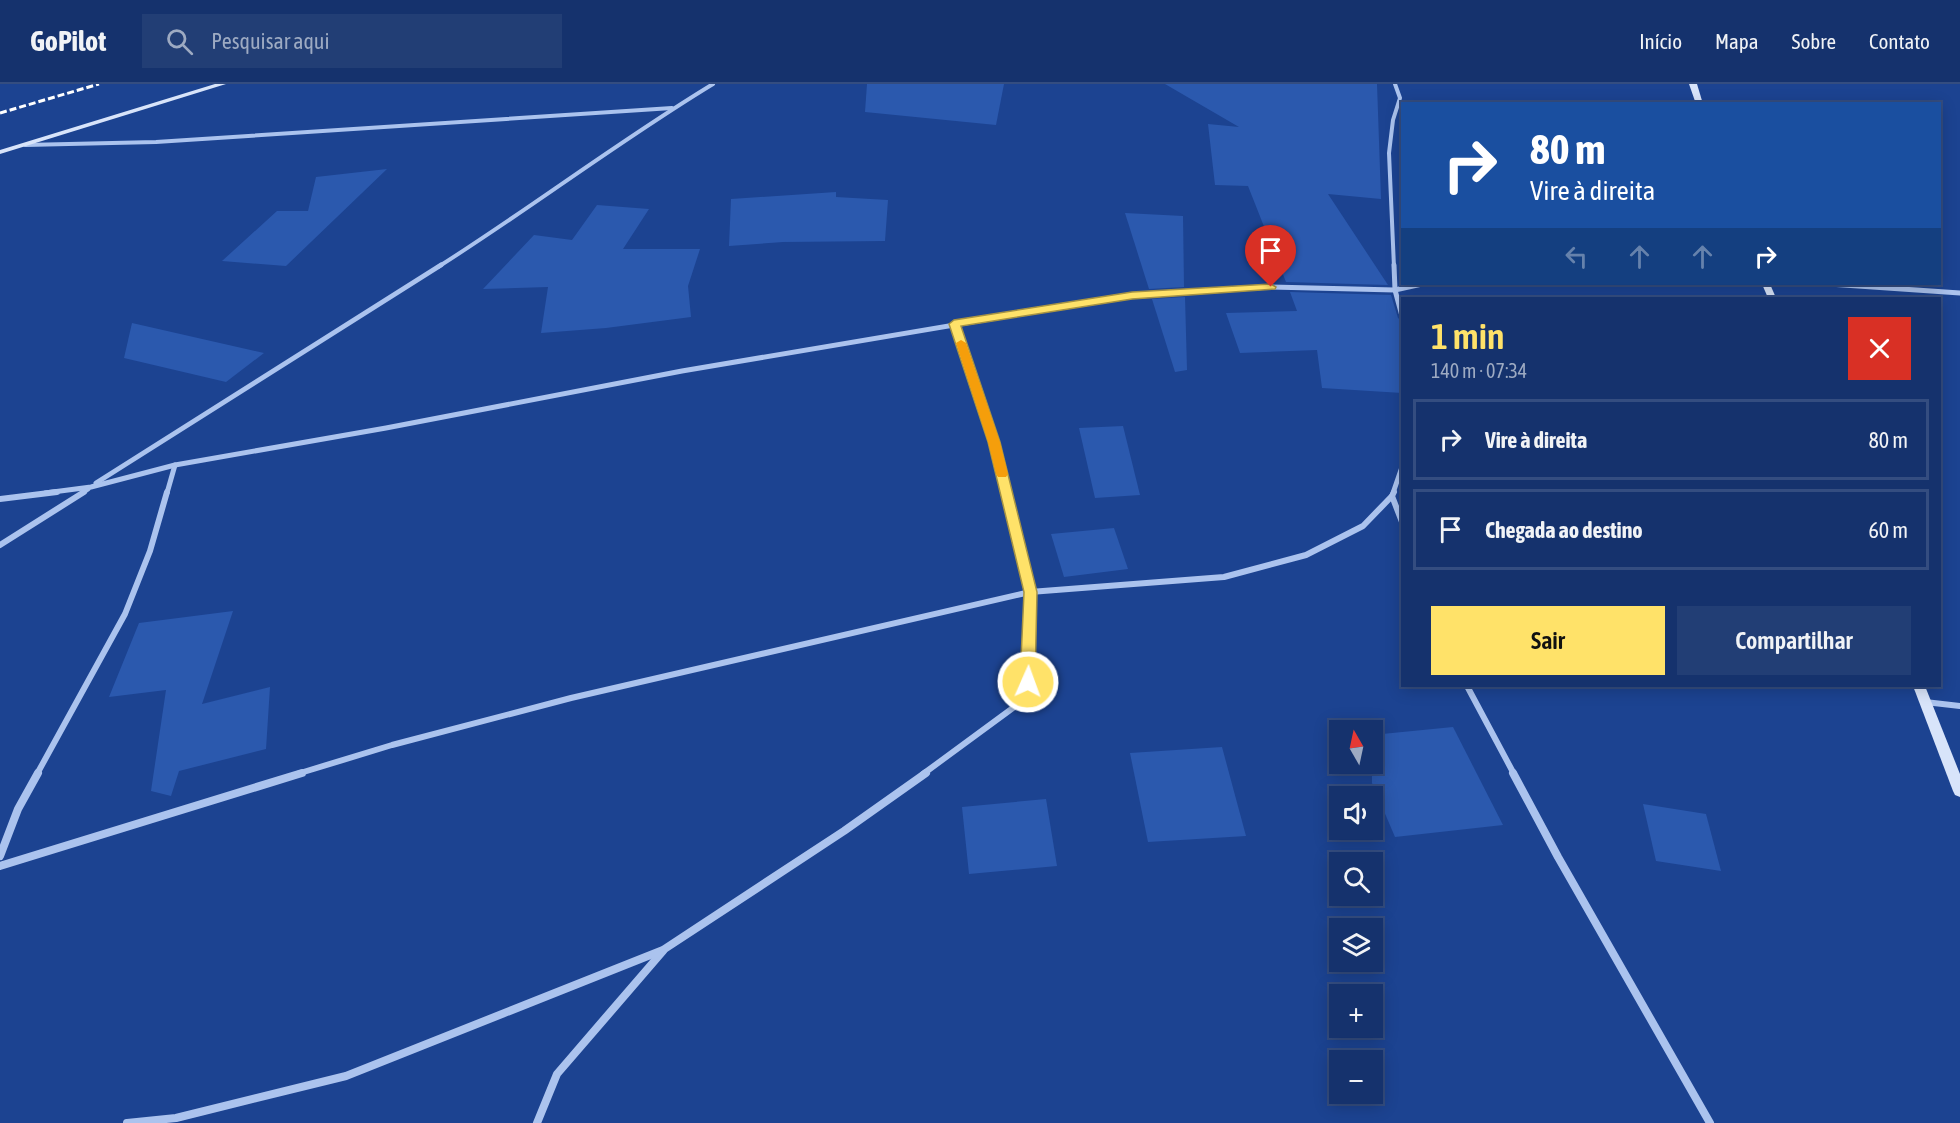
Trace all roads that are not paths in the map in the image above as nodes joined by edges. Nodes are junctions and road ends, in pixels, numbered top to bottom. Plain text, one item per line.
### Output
1 (222, 84) edge
2 (713, 84) edge
3 (1395, 84) edge
4 (1693, 84) edge
5 (1699, 102) edge
6 (673, 108) junction
7 (25, 144) junction
8 (0, 152) edge
9 (1418, 285) edge
10 (1844, 285) edge
11 (1395, 290) junction
12 (1960, 293) edge
13 (1401, 312) edge
14 (954, 324) junction
15 (175, 465) junction
16 (1401, 470) edge
17 (91, 487) junction
18 (1392, 495) junction
19 (0, 499) edge
20 (1401, 519) edge
21 (0, 545) edge
22 (1030, 592) junction
23 (1468, 687) edge
24 (1919, 687) edge
25 (1925, 702) junction
26 (1960, 706) edge
27 (1960, 791) edge
28 (0, 856) edge
29 (0, 866) edge
30 (663, 950) junction
31 (127, 1123) edge
32 (537, 1123) edge
33 (1710, 1123) edge

1 - 7 street
2 - 6 street
3 - 11 street
4 - 5 street
6 - 7 street
6 - 17 street
7 - 8 street
9 - 11 street
10 - 12 street
11 - 13 street
11 - 14 street
14 - 15 street
14 - 22 street
15 - 17 street
15 - 28 street
16 - 18 street
17 - 19 street
17 - 21 street
18 - 20 street
18 - 22 street
22 - 29 street
22 - 30 street
23 - 33 street
24 - 25 street
25 - 26 street
25 - 27 street
30 - 31 street
30 - 32 street

